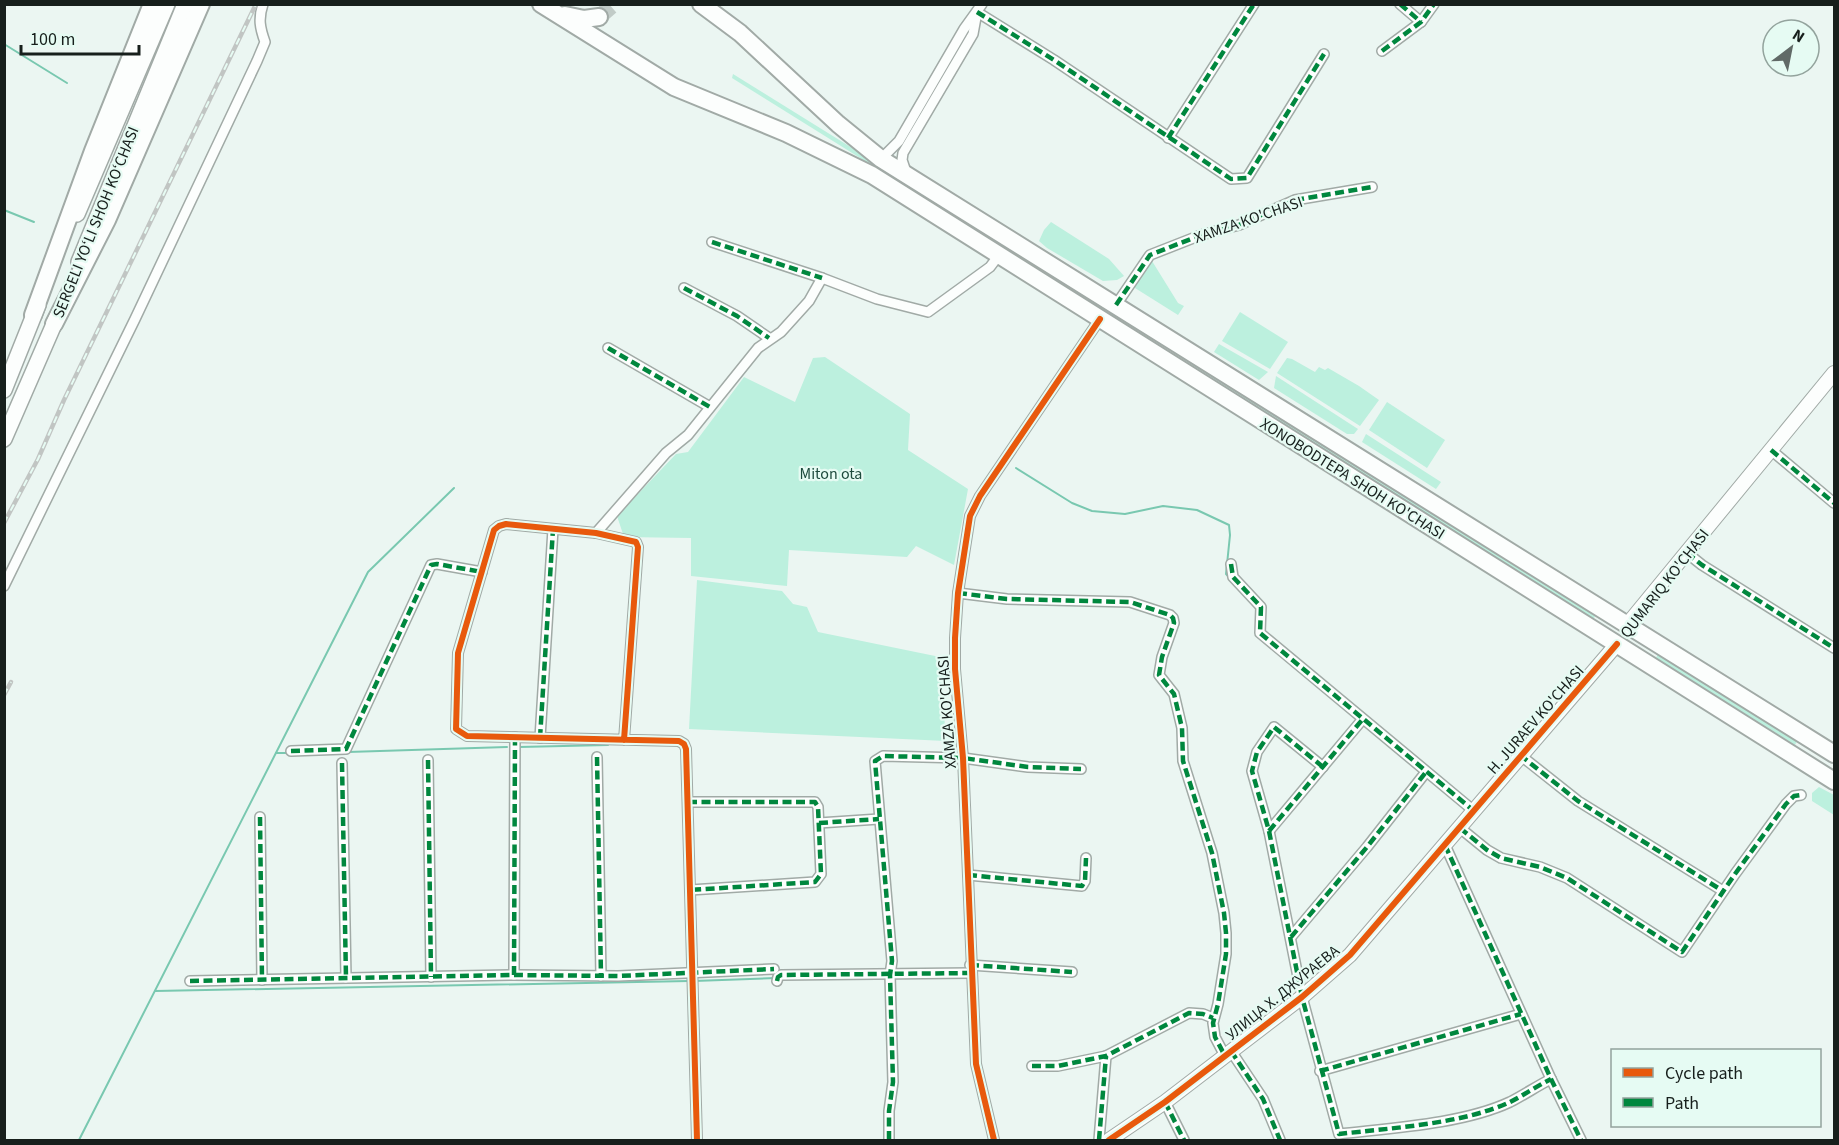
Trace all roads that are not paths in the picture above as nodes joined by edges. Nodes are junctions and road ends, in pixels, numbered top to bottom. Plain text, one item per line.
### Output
1 (152, 4) edge
2 (167, 4) edge
3 (185, 4) edge
4 (201, 4) edge
5 (263, 4) edge
6 (701, 4) edge
7 (1254, 4) edge
8 (1400, 4) edge
9 (1434, 4) edge
10 (543, 6) edge
11 (979, 8) edge
12 (599, 18) tunnel mouth
13 (1421, 22) junction
14 (1382, 51) dead end
15 (1324, 54) dead end
16 (1168, 138) junction
17 (881, 159) junction
18 (909, 176) junction
19 (1372, 187) dead end
20 (712, 242) dead end
21 (999, 255) junction
22 (822, 278) junction
23 (684, 288) dead end
24 (1116, 305) junction
25 (33, 315) junction
26 (1100, 319) junction
27 (54, 324) junction
28 (1163, 335) junction
29 (769, 338) junction
30 (608, 348) dead end
31 (1152, 351) junction
32 (1834, 374) edge
33 (1834, 386) edge
34 (4, 390) edge
35 (710, 406) junction
36 (4, 439) edge
37 (1774, 453) junction
38 (1834, 503) edge
39 (553, 529) junction
40 (596, 533) junction
41 (1690, 555) junction
42 (1231, 564) dead end
43 (482, 572) junction
44 (4, 586) edge
45 (958, 593) junction
46 (1630, 627) junction
47 (1617, 644) junction
48 (1834, 648) edge
49 (1362, 720) junction
50 (515, 737) junction
51 (540, 738) junction
52 (624, 740) junction
53 (1828, 750) edge
54 (291, 751) dead end
55 (1520, 755) junction
56 (597, 757) dead end
57 (963, 758) junction
58 (428, 760) dead end
59 (342, 763) dead end
60 (1809, 764) junction
61 (1323, 766) junction
62 (1081, 769) dead end
63 (1426, 772) junction
64 (1834, 781) edge
65 (1801, 795) dead end
66 (688, 802) junction
67 (1473, 812) junction
68 (260, 817) dead end
69 (879, 819) junction
70 (819, 823) junction
71 (1460, 828) junction
72 (1269, 831) junction
73 (1445, 845) junction
74 (1086, 858) dead end
75 (968, 875) junction
76 (690, 890) junction
77 (1723, 891) junction
78 (1291, 937) junction
79 (774, 969) dead end
80 (970, 969) junction
81 (692, 972) junction
82 (1072, 972) dead end
83 (514, 975) junction
84 (890, 975) junction
85 (601, 976) junction
86 (431, 977) junction
87 (346, 978) junction
88 (262, 980) junction
89 (190, 981) dead end
90 (777, 981) dead end
91 (1302, 997) junction
92 (1521, 1014) junction
93 (1213, 1018) junction
94 (1228, 1053) junction
95 (1106, 1056) junction
96 (1032, 1066) dead end
97 (1320, 1071) junction
98 (1551, 1079) junction
99 (1165, 1102) junction
100 (697, 1140) edge
101 (889, 1140) edge
102 (994, 1140) edge
103 (1099, 1140) edge
104 (1108, 1140) edge
105 (1184, 1140) edge
106 (1280, 1140) edge
107 (1581, 1140) edge

1 - 25 highway
2 - 25 main road, SERGELI YO‘LI SHOH KO‘CHASI
3 - 27 main road, SERGELI YO‘LI SHOH KO‘CHASI
4 - 27 highway
5 - 44 street
6 - 17 highway, XONOBODTEPA SHOH KO'CHASI
7 - 16 street
8 - 13 street
9 - 13 street
10 - 12 highway
10 - 21 highway, XONOBODTEPA SHOH KO'CHASI
11 - 16 street
11 - 17 street
11 - 18 street
13 - 14 street
15 - 16 street
17 - 18 highway, XONOBODTEPA SHOH KO'CHASI
18 - 24 highway, XONOBODTEPA SHOH KO'CHASI
19 - 24 street, XAMZA KO'CHASI
20 - 22 street
21 - 22 street
21 - 26 highway, XONOBODTEPA SHOH KO'CHASI
22 - 29 street
23 - 29 street
24 - 28 highway, XONOBODTEPA SHOH KO'CHASI
25 - 34 main road, SERGELI YO‘LI SHOH KO‘CHASI
26 - 31 highway, XONOBODTEPA SHOH KO'CHASI
26 - 45 street, XAMZA KO'CHASI
27 - 36 main road, SERGELI YO‘LI SHOH KO‘CHASI
28 - 31 highway
28 - 46 highway, XONOBODTEPA SHOH KO'CHASI
29 - 35 street
30 - 35 street
31 - 47 highway, XONOBODTEPA SHOH KO'CHASI
32 - 37 street, QUMARIQ KO'CHASI
33 - 37 street, QUMARIQ KO'CHASI
35 - 40 street
37 - 38 street
37 - 41 street, QUMARIQ KO'CHASI
39 - 40 street
39 - 43 street
39 - 51 street
40 - 52 street
41 - 46 street, QUMARIQ KO'CHASI
41 - 48 street
42 - 49 street
43 - 50 street
43 - 54 street
45 - 57 street, XAMZA KO'CHASI
45 - 93 street
46 - 47 highway, QUMARIQ KO'CHASI
46 - 53 highway, XONOBODTEPA SHOH KO'CHASI
47 - 55 street, H. JURAEV KO'CHASI
47 - 60 highway, XONOBODTEPA SHOH KO'CHASI
49 - 61 street
49 - 63 street
50 - 51 street
50 - 83 street
51 - 52 street
52 - 66 street
53 - 60 highway
55 - 67 street, H. JURAEV KO'CHASI
55 - 77 street
56 - 85 street
57 - 62 street
57 - 69 street
57 - 75 street, XAMZA KO'CHASI
58 - 86 street
59 - 87 street
60 - 64 highway, XONOBODTEPA SHOH KO'CHASI
61 - 72 street
61 - 72 street
63 - 67 street
63 - 78 street
65 - 77 street
66 - 70 street
66 - 76 street
67 - 71 street, УЛИЦА Х. ДЖУРАЕВА
68 - 88 street
69 - 70 street
69 - 84 street
70 - 76 street
71 - 73 street, УЛИЦА Х. ДЖУРАЕВА
71 - 77 street
72 - 78 street
73 - 91 street, УЛИЦА Х. ДЖУРАЕВА
73 - 92 street
74 - 75 street
75 - 80 street, XAMZA KO'CHASI
76 - 81 street
78 - 91 street
79 - 81 street
80 - 82 street
80 - 84 street
80 - 102 street, XAMZA KO'CHASI
81 - 85 street
81 - 100 street
83 - 85 street
83 - 86 street
84 - 90 street
84 - 101 street
86 - 87 street
87 - 88 street
88 - 89 street
91 - 94 street, УЛИЦА Х. ДЖУРАЕВА
91 - 97 street
92 - 97 street
92 - 98 street
93 - 94 street
93 - 95 street
94 - 99 street, УЛИЦА Х. ДЖУРАЕВА
94 - 106 street
95 - 96 street
95 - 103 street
97 - 98 street
98 - 107 street
99 - 104 street, УЛИЦА Х. ДЖУРАЕВА
99 - 105 street

